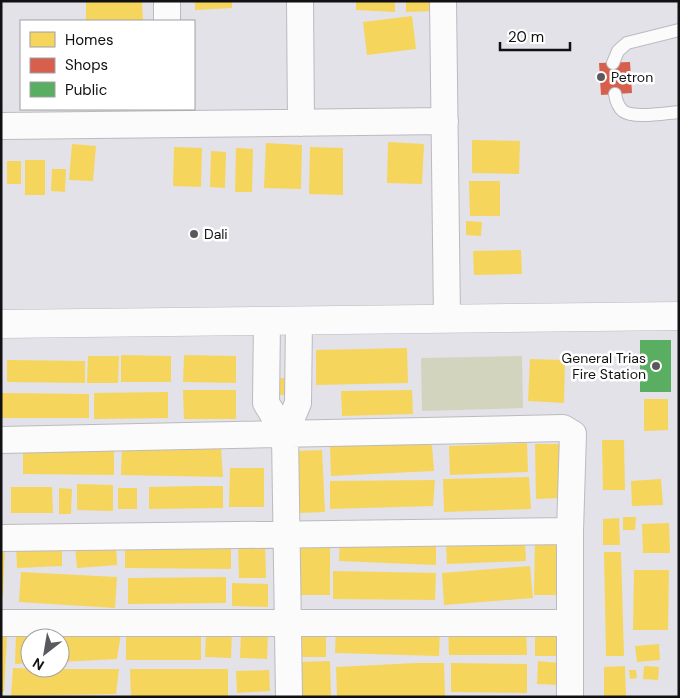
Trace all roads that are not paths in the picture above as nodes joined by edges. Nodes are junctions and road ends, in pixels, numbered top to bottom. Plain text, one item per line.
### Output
1 (167, 1) edge
2 (300, 1) edge
3 (443, 1) edge
4 (167, 20) edge
5 (679, 30) edge
6 (613, 63) dead end
7 (615, 94) dead end
8 (679, 112) edge
9 (168, 116) edge
10 (445, 121) junction
11 (301, 123) junction
12 (1, 126) edge
13 (679, 316) edge
14 (447, 319) junction
15 (299, 320) junction
16 (267, 321) junction
17 (1, 324) edge
18 (285, 434) junction
19 (1, 440) edge
20 (570, 530) junction
21 (286, 534) junction
22 (1, 538) edge
23 (1, 623) edge
24 (570, 623) junction
25 (288, 624) junction
26 (289, 697) edge
27 (570, 697) edge

1 - 4 street
2 - 11 street
3 - 10 street
5 - 6 lane
7 - 8 lane
9 - 11 street
9 - 12 street
10 - 11 street
10 - 14 street
13 - 14 street
14 - 15 street
15 - 16 street
15 - 18 street
16 - 17 street
16 - 18 street
18 - 19 street
18 - 20 street
18 - 21 street
20 - 21 street
20 - 24 street
21 - 22 street
21 - 25 street
23 - 25 street
24 - 25 street
24 - 27 street
25 - 26 street

